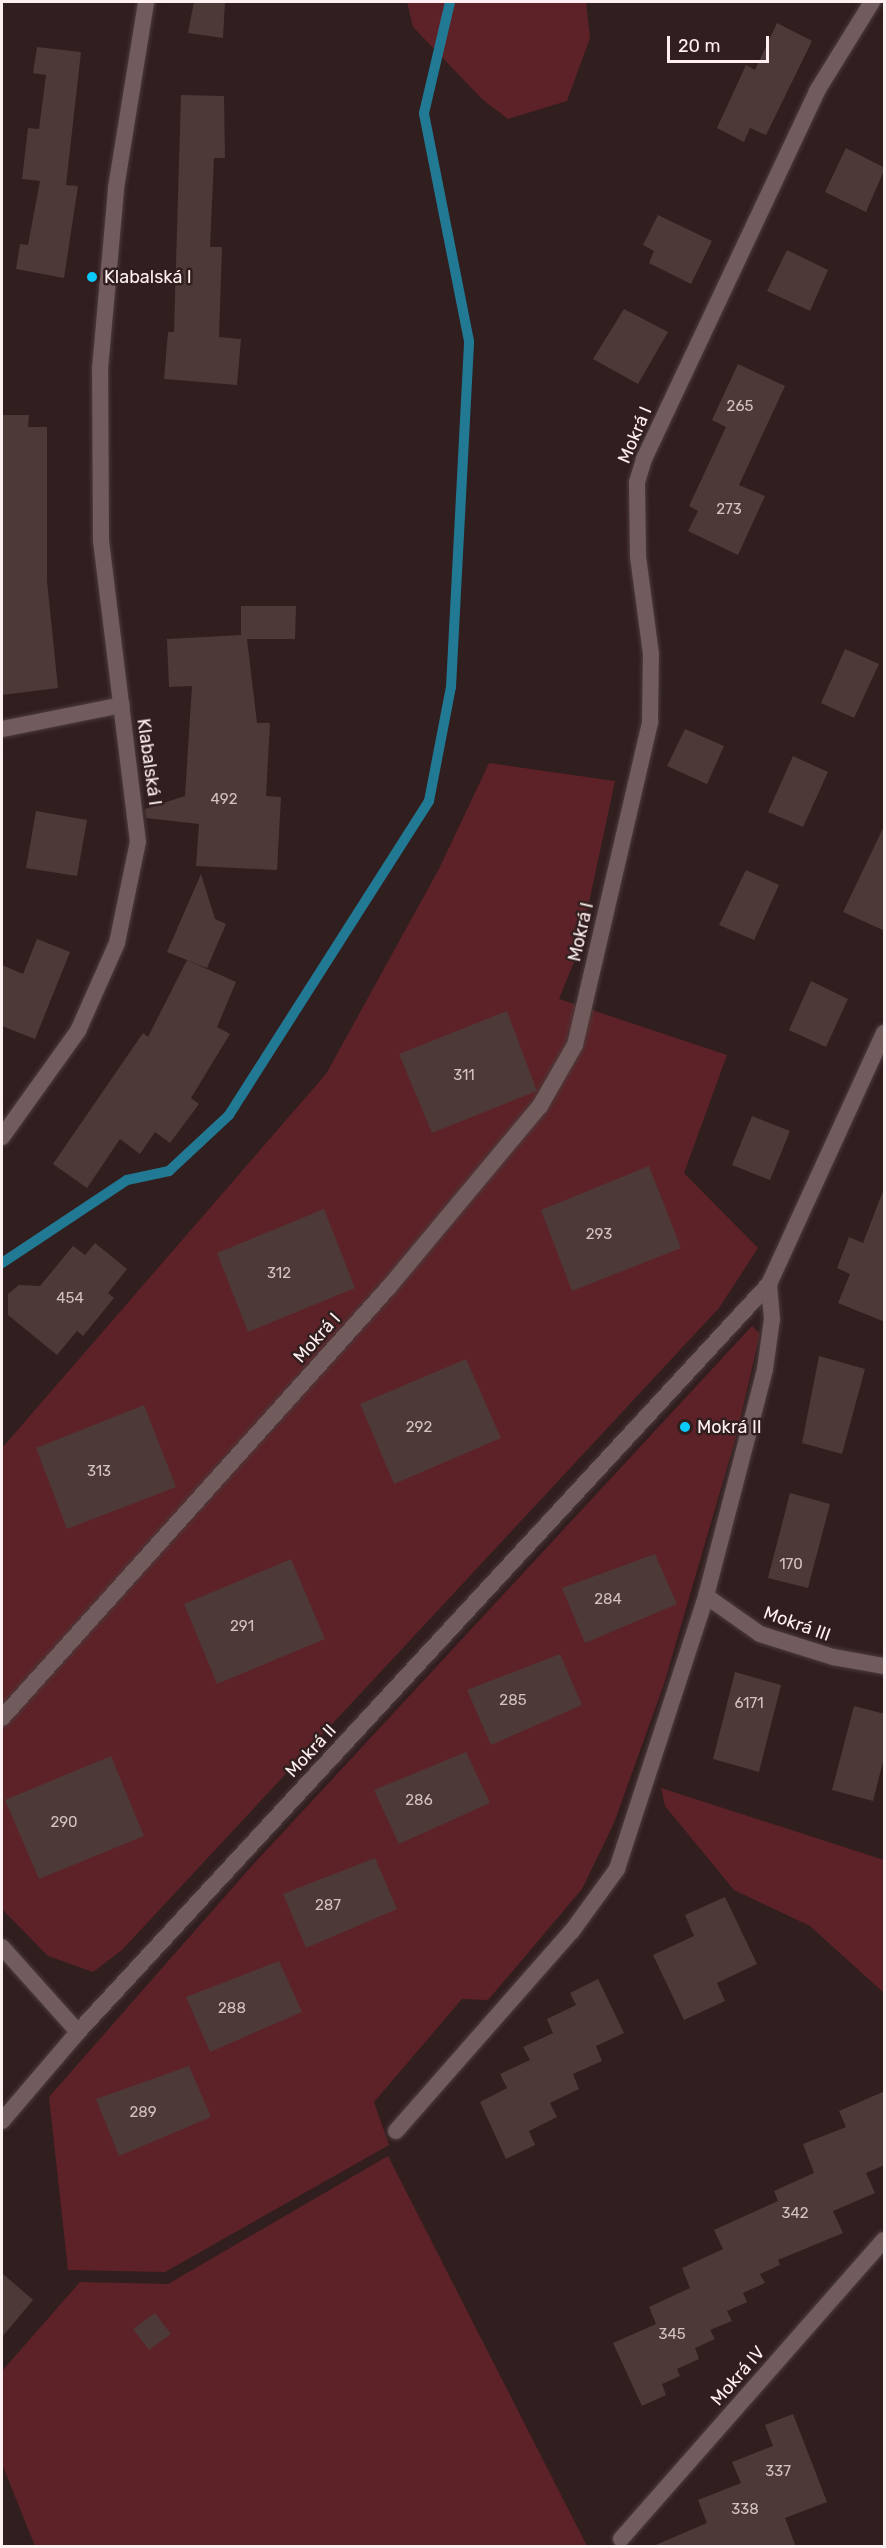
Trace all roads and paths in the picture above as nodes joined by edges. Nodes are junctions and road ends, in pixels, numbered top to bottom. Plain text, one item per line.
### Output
1 (146, 2) edge
2 (872, 2) edge
3 (122, 705) junction
4 (2, 729) edge
5 (885, 1033) edge
6 (2, 1137) edge
7 (769, 1284) junction
8 (706, 1596) junction
9 (885, 1666) edge
10 (2, 1718) edge
11 (2, 1947) edge
12 (78, 2032) junction
13 (2, 2121) edge
14 (396, 2131) dead end
15 (885, 2240) edge
16 (621, 2539) dead end

1 - 3 street, Klabalská I
2 - 10 street, Mokrá I
3 - 4 street
3 - 6 street, Klabalská I
5 - 7 street, Mokrá II
7 - 8 street, Mokrá II
7 - 12 street, Mokrá II
8 - 9 street, Mokrá III
8 - 14 street, Mokrá II
11 - 12 street
12 - 13 street, Mokrá II
15 - 16 street, Mokrá IV

